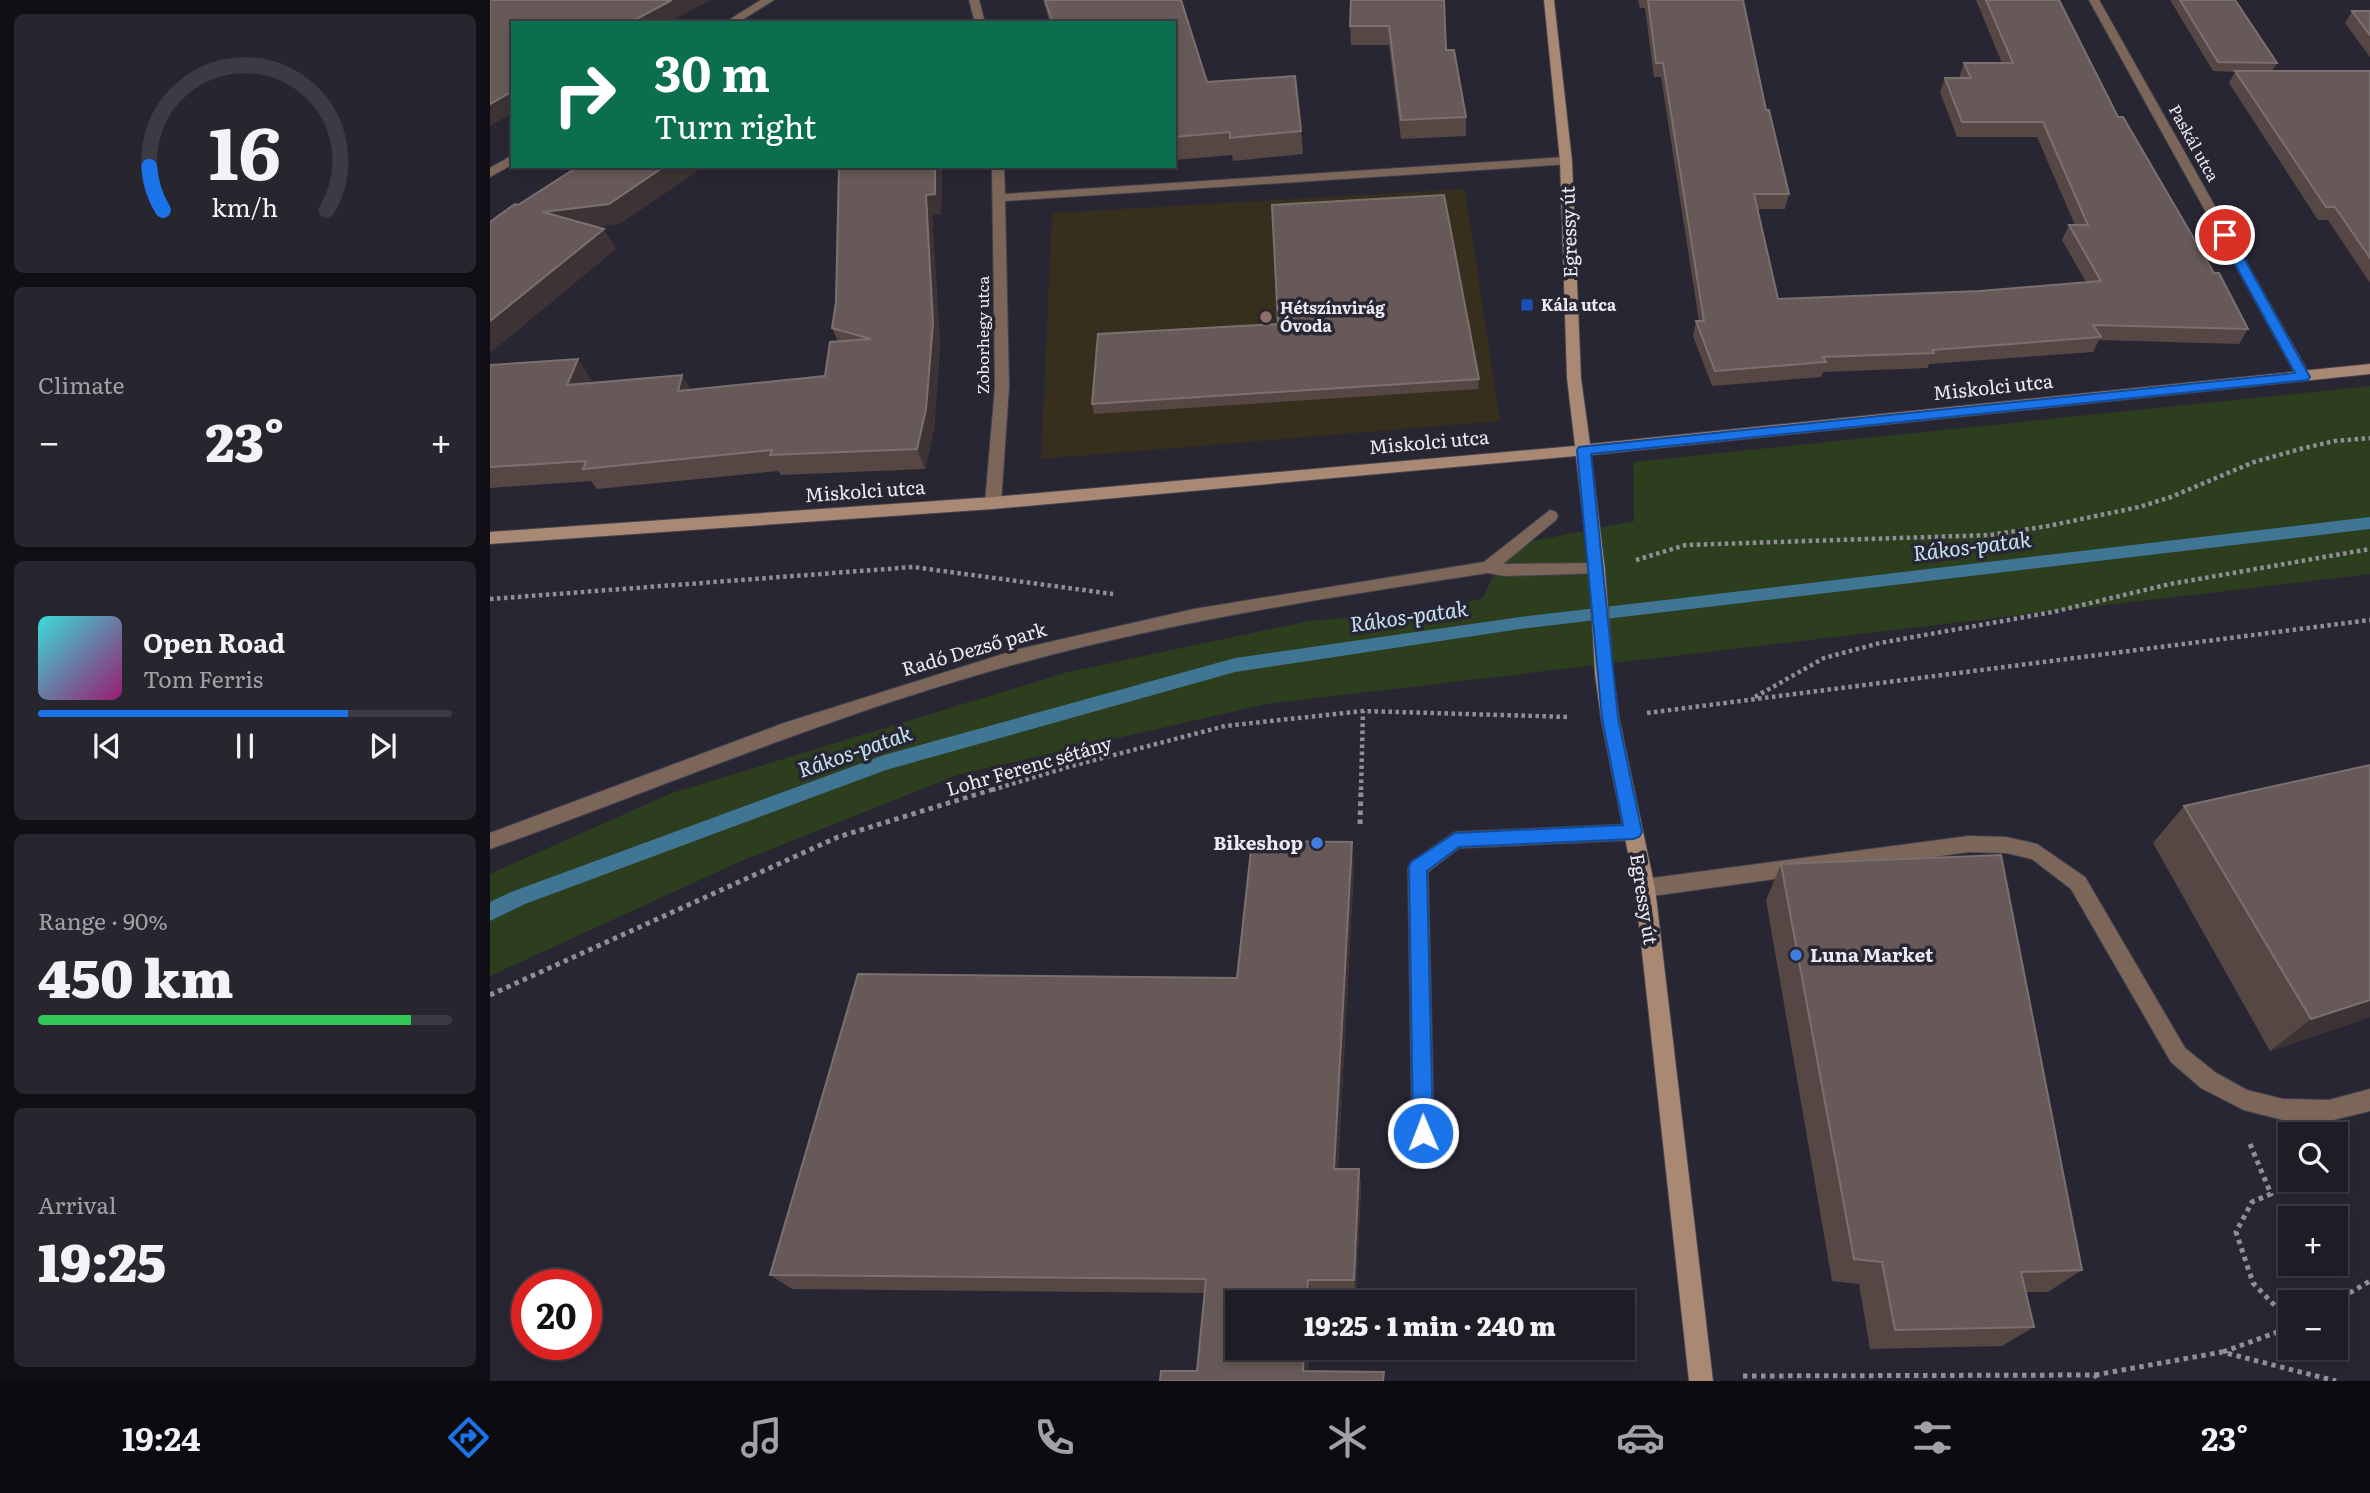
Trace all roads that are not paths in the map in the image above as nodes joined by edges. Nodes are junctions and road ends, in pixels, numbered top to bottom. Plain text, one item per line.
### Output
1 (769, 0) edge
2 (974, 0) edge
3 (1549, 0) edge
4 (2094, 0) edge
5 (732, 21) edge
6 (979, 21) edge
7 (511, 160) edge
8 (1566, 161) junction
9 (998, 168) edge
10 (490, 173) edge
11 (1000, 198) junction
12 (2370, 369) edge
13 (2304, 377) junction
14 (1584, 450) junction
15 (993, 503) junction
16 (1550, 516) dead end
17 (490, 538) edge
18 (1488, 567) junction
19 (1598, 574) junction
20 (1633, 832) junction
21 (490, 841) edge
22 (1645, 888) junction
23 (2370, 1100) edge
24 (1423, 1133) dead end
25 (1701, 1378) edge

1 - 5 street
2 - 6 street
3 - 8 street, Egressy út
4 - 13 street, Paskál utca
7 - 10 street
8 - 11 street
8 - 14 street, Egressy út
9 - 11 street, Zoborhegy utca
11 - 15 street, Zoborhegy utca
12 - 13 street, Miskolci utca
13 - 14 street, Miskolci utca
14 - 15 street, Miskolci utca
14 - 19 street, Egressy út
15 - 17 street, Miskolci utca
16 - 18 street
18 - 19 street, Radó Dezső park
18 - 21 street, Radó Dezső park
19 - 20 street, Egressy út
20 - 22 street, Egressy út
20 - 24 street
22 - 23 street
22 - 25 street, Egressy út

